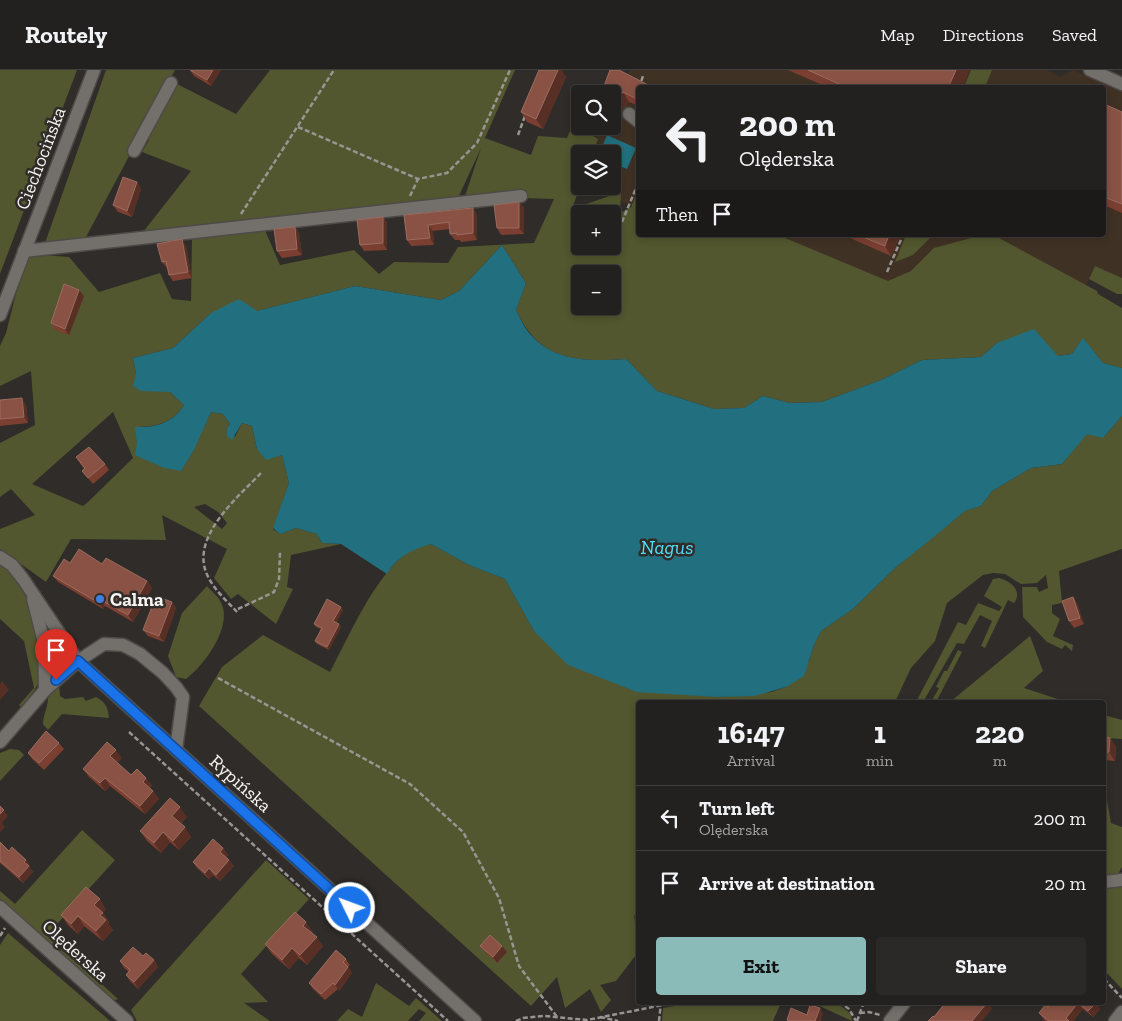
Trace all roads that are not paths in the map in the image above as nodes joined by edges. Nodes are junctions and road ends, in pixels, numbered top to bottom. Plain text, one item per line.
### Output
1 (94, 70) edge
2 (1090, 70) edge
3 (171, 84) dead end
4 (1122, 84) edge
5 (134, 151) dead end
6 (521, 196) dead end
7 (24, 251) junction
8 (0, 315) edge
9 (0, 557) edge
10 (31, 591) junction
11 (78, 661) junction
12 (45, 690) junction
13 (0, 742) edge
14 (176, 750) junction
15 (1122, 880) edge
16 (1106, 882) edge
17 (0, 907) edge
18 (903, 1005) edge
19 (1122, 1012) edge
20 (127, 1021) edge
21 (475, 1021) edge
22 (890, 1021) edge
23 (1115, 1021) edge

1 - 7 street, Ciechocińska
2 - 4 street
3 - 5 street
6 - 7 street
7 - 8 street, Ciechocińska
9 - 10 street, Rypińska
10 - 11 street, Rypińska
10 - 12 street
11 - 12 street
11 - 14 street, Rypińska
11 - 14 street
12 - 13 street
14 - 21 street, Rypińska
15 - 16 street
17 - 20 street, Olęderska
18 - 22 street
19 - 23 street

